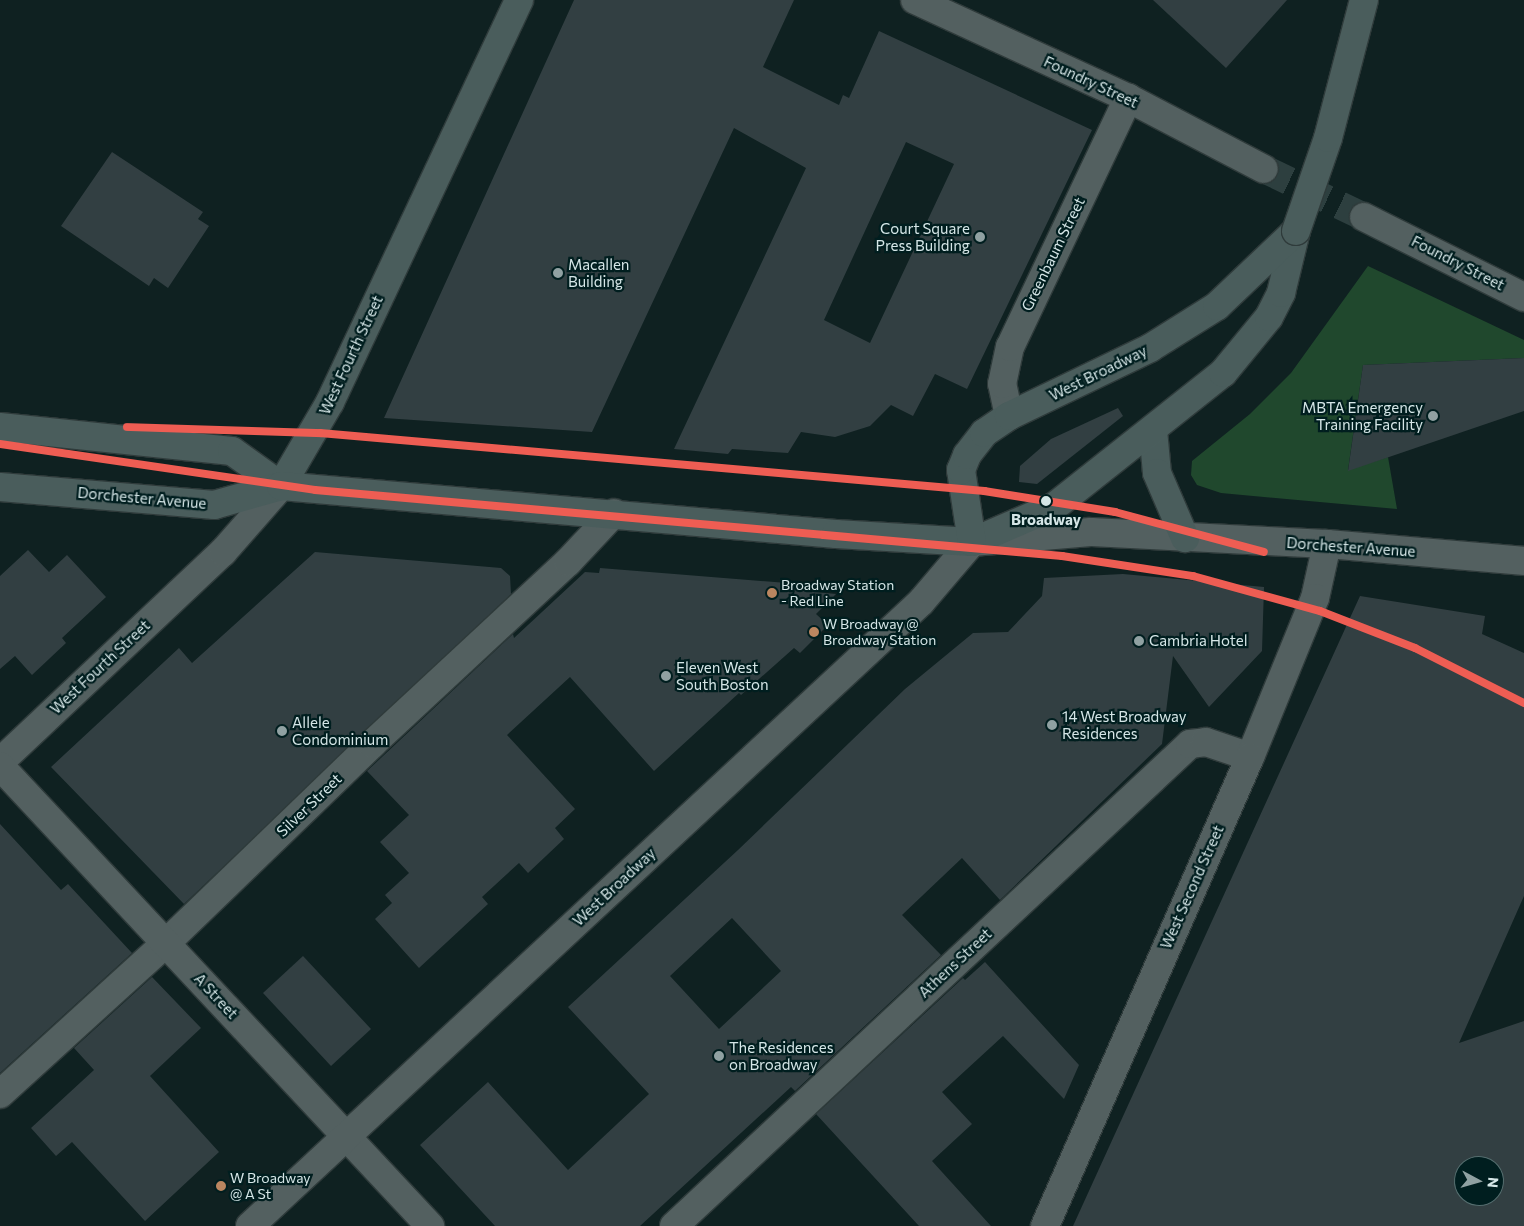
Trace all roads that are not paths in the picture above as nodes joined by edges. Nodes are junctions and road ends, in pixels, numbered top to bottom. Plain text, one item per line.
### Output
1 (519, 0) edge
2 (915, 0) edge
3 (1364, 0) edge
4 (1128, 98) junction
5 (1264, 169) tunnel mouth
6 (1364, 217) tunnel mouth
7 (1296, 231) junction
8 (1524, 297) edge
9 (1009, 416) junction
10 (0, 428) edge
11 (1153, 430) junction
12 (281, 486) junction
13 (0, 487) edge
14 (614, 513) junction
15 (1185, 538) junction
16 (972, 542) junction
17 (1327, 544) junction
18 (1524, 561) edge
19 (1250, 757) junction
20 (0, 762) edge
21 (0, 766) edge
22 (166, 943) junction
23 (0, 1094) edge
24 (347, 1136) junction
25 (250, 1226) edge
26 (430, 1226) edge
27 (674, 1226) edge
28 (1045, 1226) edge

1 - 12 main road, West Fourth Street
2 - 4 street, Foundry Street
3 - 7 main road, West Broadway, bridge
4 - 5 street, Foundry Street
4 - 9 street, Greenbaum Street
6 - 8 street, Foundry Street
7 - 9 main road, West Broadway
7 - 11 main road, West Broadway
9 - 16 main road, West Broadway
10 - 12 main road
11 - 15 main road
11 - 16 main road, West Broadway
12 - 13 main road, Dorchester Avenue
12 - 14 main road, Dorchester Avenue
12 - 20 street, West Fourth Street
14 - 16 main road, Dorchester Avenue
14 - 22 street, Silver Street
15 - 16 street, Dorchester Avenue
15 - 17 street, Dorchester Avenue
16 - 24 street, West Broadway
17 - 18 street, Dorchester Avenue
17 - 19 street, West Second Street
19 - 27 street, Athens Street
19 - 28 street, West Second Street
21 - 22 street, A Street
22 - 23 street, Silver Street
22 - 24 street, A Street
24 - 25 street, West Broadway
24 - 26 street, A Street

